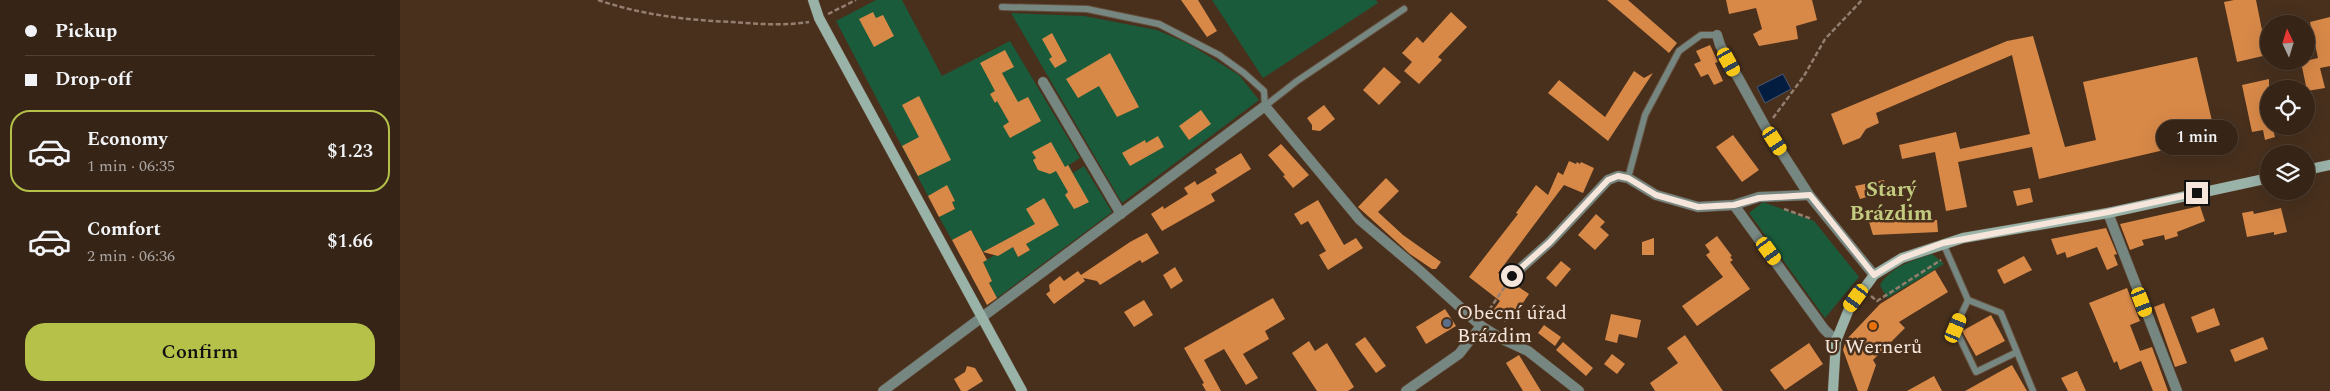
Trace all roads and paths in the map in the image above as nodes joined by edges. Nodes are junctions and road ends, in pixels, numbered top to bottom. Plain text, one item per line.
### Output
1 (598, 0) edge
2 (813, 0) edge
3 (856, 0) edge
4 (1862, 0) edge
5 (1002, 7) dead end
6 (1404, 9) dead end
7 (819, 18) junction
8 (1717, 35) joint
9 (1043, 82) dead end
10 (1265, 106) junction
11 (1766, 128) junction
12 (2330, 165) edge
13 (2315, 168) edge
14 (1628, 178) junction
15 (2260, 180) edge
16 (1810, 195) junction
17 (1734, 205) junction
18 (1777, 208) dead end
19 (2108, 212) junction
20 (1121, 214) junction
21 (1820, 221) dead end
22 (1943, 243) junction
23 (1949, 256) junction
24 (1874, 275) junction
25 (1512, 276) joint
26 (1869, 294) dead end
27 (1968, 300) junction
28 (982, 319) junction
29 (1481, 326) junction
30 (1836, 341) junction
31 (2017, 352) junction
32 (883, 391) edge
33 (1022, 391) edge
34 (1406, 391) edge
35 (1579, 391) edge
36 (1833, 391) edge
37 (2033, 391) edge
38 (2177, 391) edge

1 - 7 path
2 - 7 street
3 - 7 path
4 - 11 path
5 - 10 lane
6 - 10 lane
7 - 28 street
8 - 11 street
8 - 14 lane
9 - 20 street
10 - 20 street
10 - 29 street
11 - 16 street
12 - 13 street
14 - 17 street
14 - 25 street
15 - 19 street
16 - 17 street
16 - 24 street
17 - 30 street
18 - 21 path
19 - 22 street
19 - 38 street
20 - 28 street
22 - 23 lane
22 - 24 street
23 - 26 path
23 - 27 lane
24 - 30 street
25 - 29 path
27 - 31 lane
27 - 31 lane
28 - 32 street
28 - 33 street
29 - 34 street
29 - 35 street
30 - 36 street
31 - 37 lane

